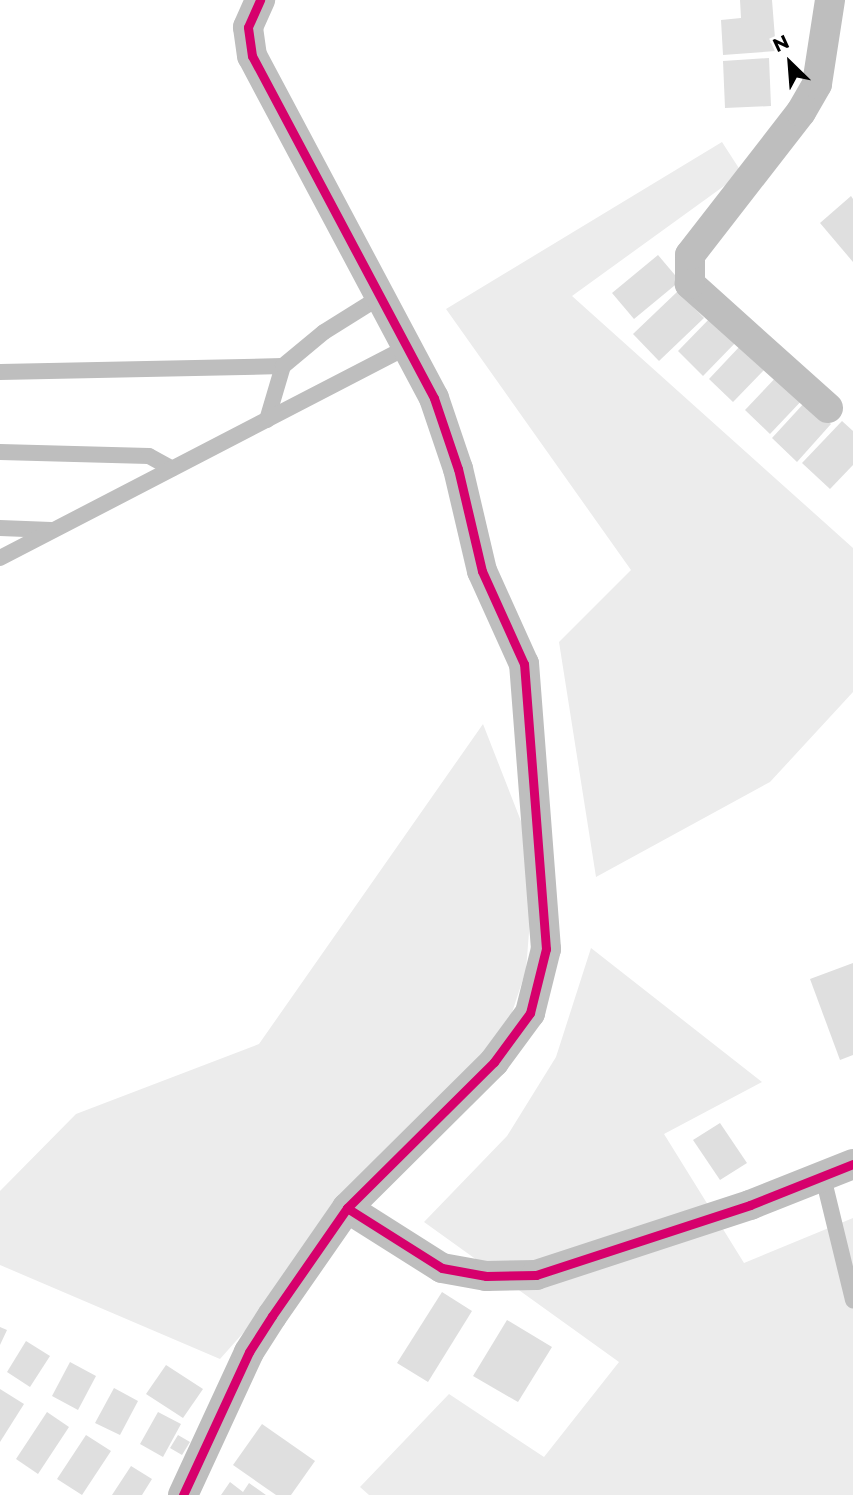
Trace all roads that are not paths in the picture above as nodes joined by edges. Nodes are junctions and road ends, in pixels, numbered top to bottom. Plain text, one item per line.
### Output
1 (260, 0) edge
2 (830, 0) edge
3 (380, 297) junction
4 (407, 347) junction
5 (283, 366) junction
6 (0, 372) edge
7 (828, 408) dead end
8 (267, 420) junction
9 (0, 452) edge
10 (172, 469) junction
11 (0, 528) edge
12 (53, 530) junction
13 (0, 558) edge
14 (853, 1164) edge
15 (823, 1177) junction
16 (347, 1208) junction
17 (846, 1240) edge
18 (853, 1300) edge
19 (183, 1495) edge

1 - 3 street
2 - 7 street
3 - 4 street
3 - 5 lane
4 - 8 lane
4 - 16 street
5 - 6 lane
5 - 8 lane
8 - 10 lane
9 - 10 lane
10 - 12 lane
11 - 12 lane
12 - 13 lane
14 - 15 street
15 - 16 street
15 - 17 lane
16 - 19 street
17 - 18 lane

